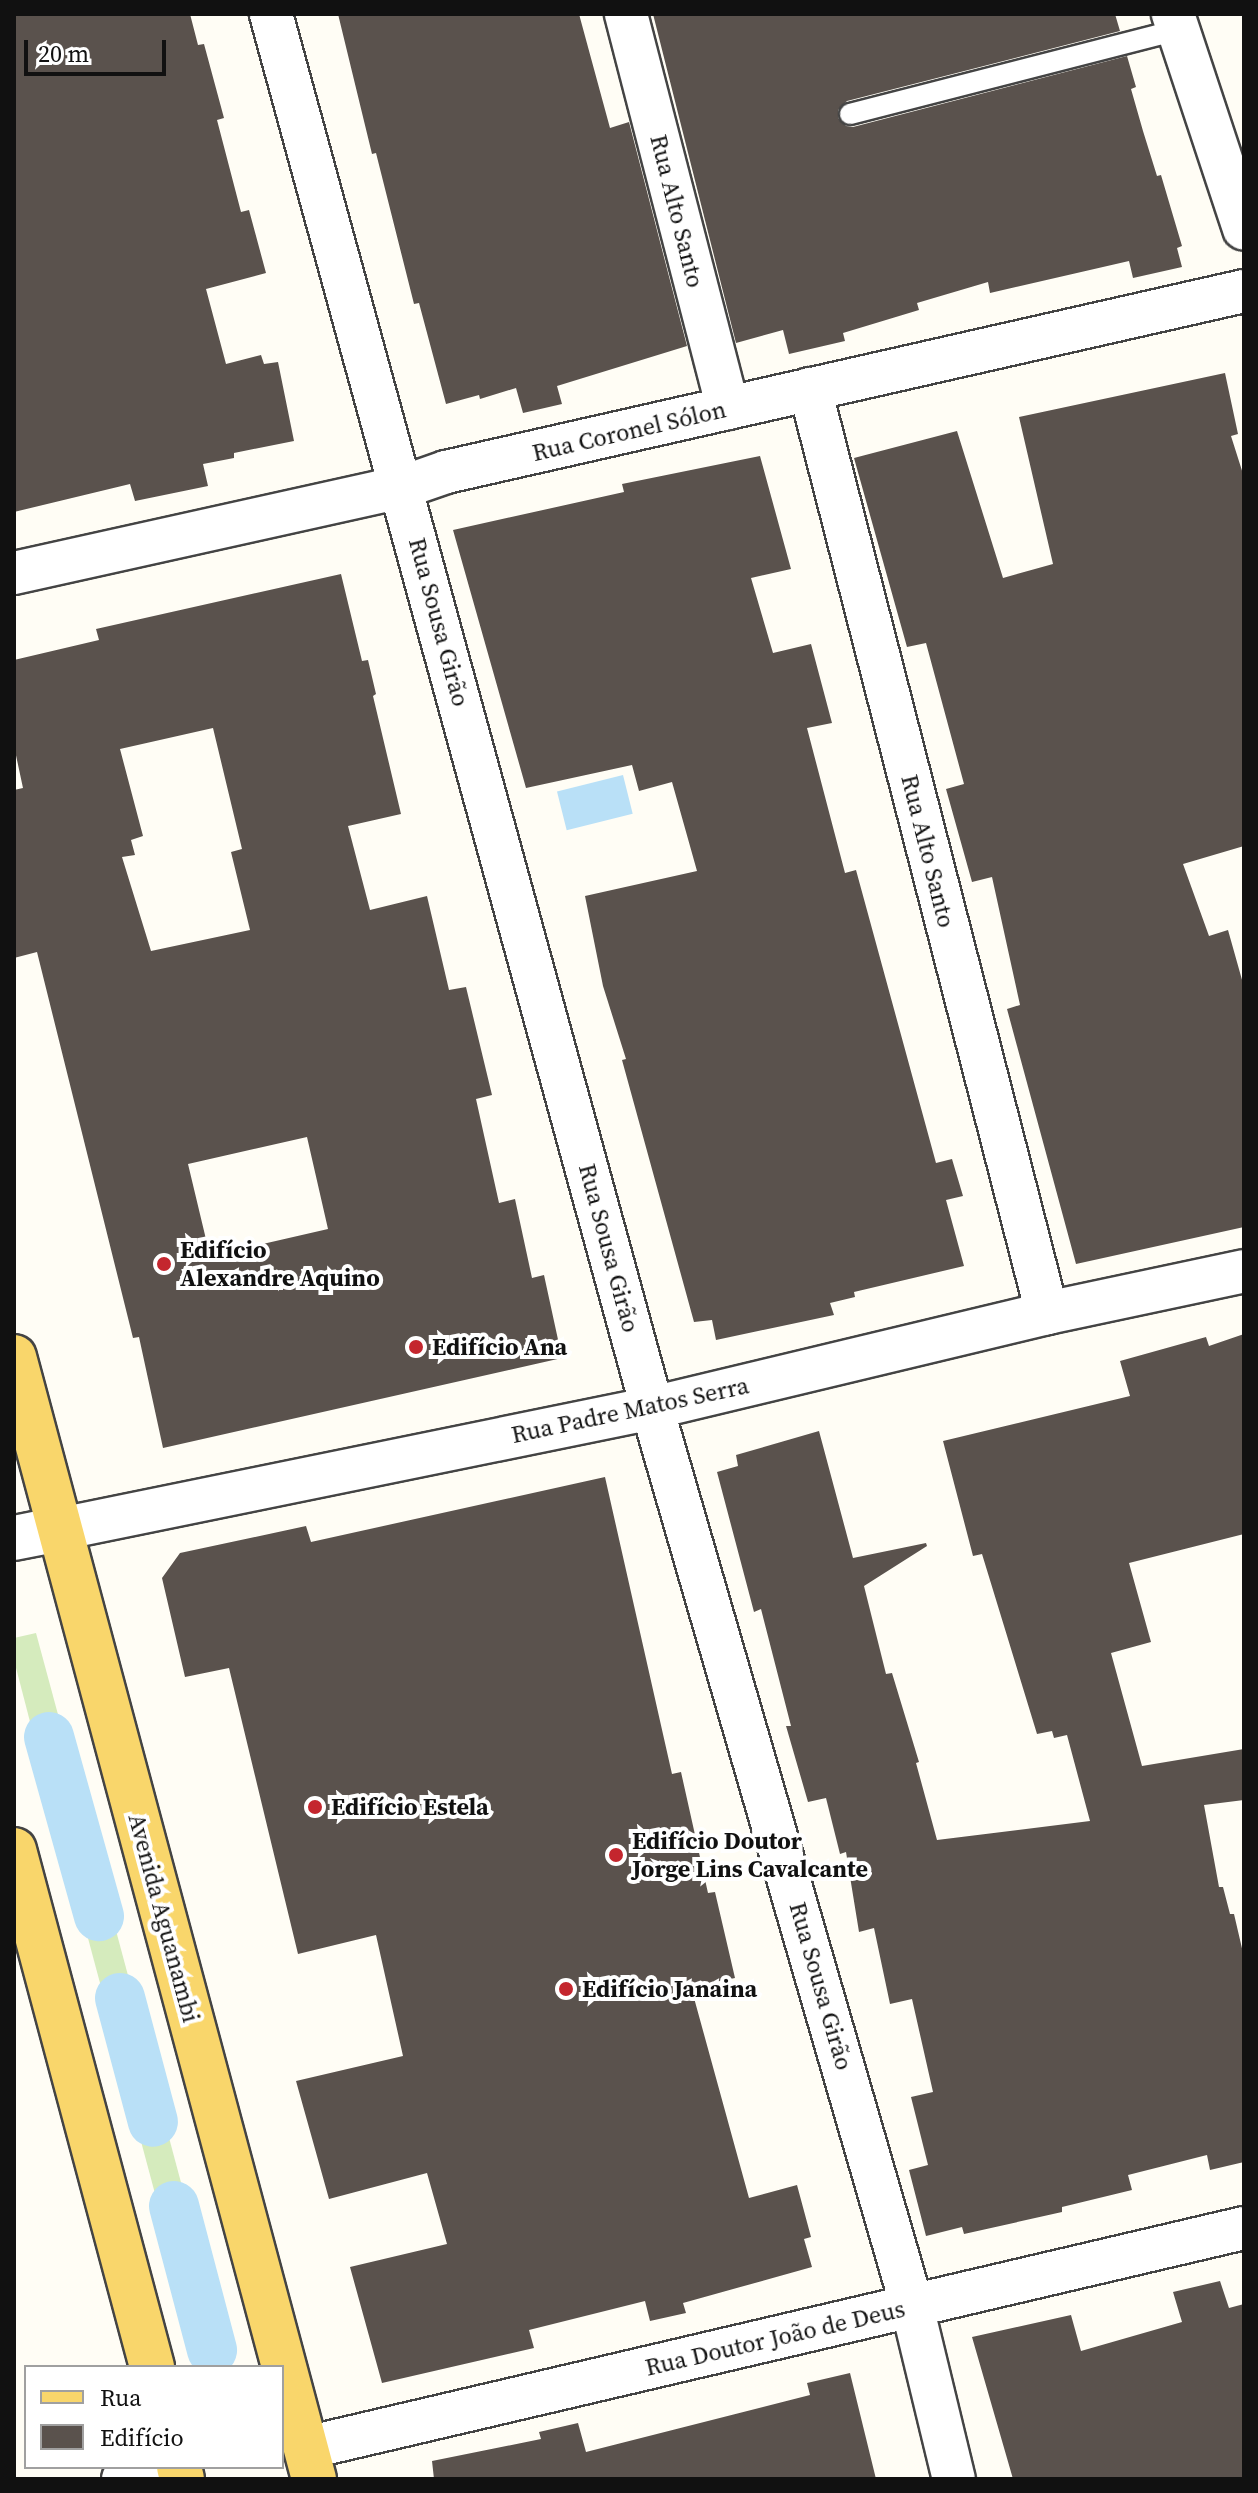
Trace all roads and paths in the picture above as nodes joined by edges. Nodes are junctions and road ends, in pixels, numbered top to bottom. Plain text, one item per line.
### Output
1 (271, 14) edge
2 (626, 14) edge
3 (1176, 22) edge
4 (850, 114) dead end
5 (1244, 229) edge
6 (1244, 291) edge
7 (810, 389) junction
8 (728, 408) junction
9 (403, 487) junction
10 (14, 573) edge
11 (1244, 1271) edge
12 (1047, 1313) junction
13 (14, 1357) edge
14 (652, 1408) junction
15 (60, 1529) junction
16 (14, 1538) edge
17 (14, 1850) edge
18 (27, 1946) edge
19 (1244, 2228) edge
20 (912, 2306) junction
21 (151, 2365) edge
22 (284, 2365) edge
23 (284, 2367) edge
24 (310, 2464) edge
25 (168, 2469) edge
26 (123, 2479) edge
27 (954, 2479) edge

1 - 9 street, Rua Sousa Girão
2 - 8 street, Rua Alto Santo
3 - 4 lane
3 - 5 street
6 - 7 street, Rua Coronel Sólon
7 - 8 street, Rua Coronel Sólon
7 - 12 street, Rua Alto Santo
8 - 9 street, Rua Coronel Sólon
9 - 10 street, Rua Coronel Sólon
9 - 14 street, Rua Sousa Girão
11 - 12 street, Rua Padre Matos Serra
12 - 14 street, Rua Padre Matos Serra
13 - 15 main road, Avenida Aguanambi
14 - 15 street, Rua Padre Matos Serra
14 - 20 street, Rua Sousa Girão
15 - 16 street, Rua Padre Matos Serra
15 - 22 main road, Avenida Aguanambi
17 - 18 main road
18 - 21 main road
19 - 20 street, Rua Doutor João de Deus
20 - 24 street, Rua Doutor João de Deus
20 - 27 street, Rua Sousa Girão
23 - 24 main road, Avenida Aguanambi
25 - 26 street

